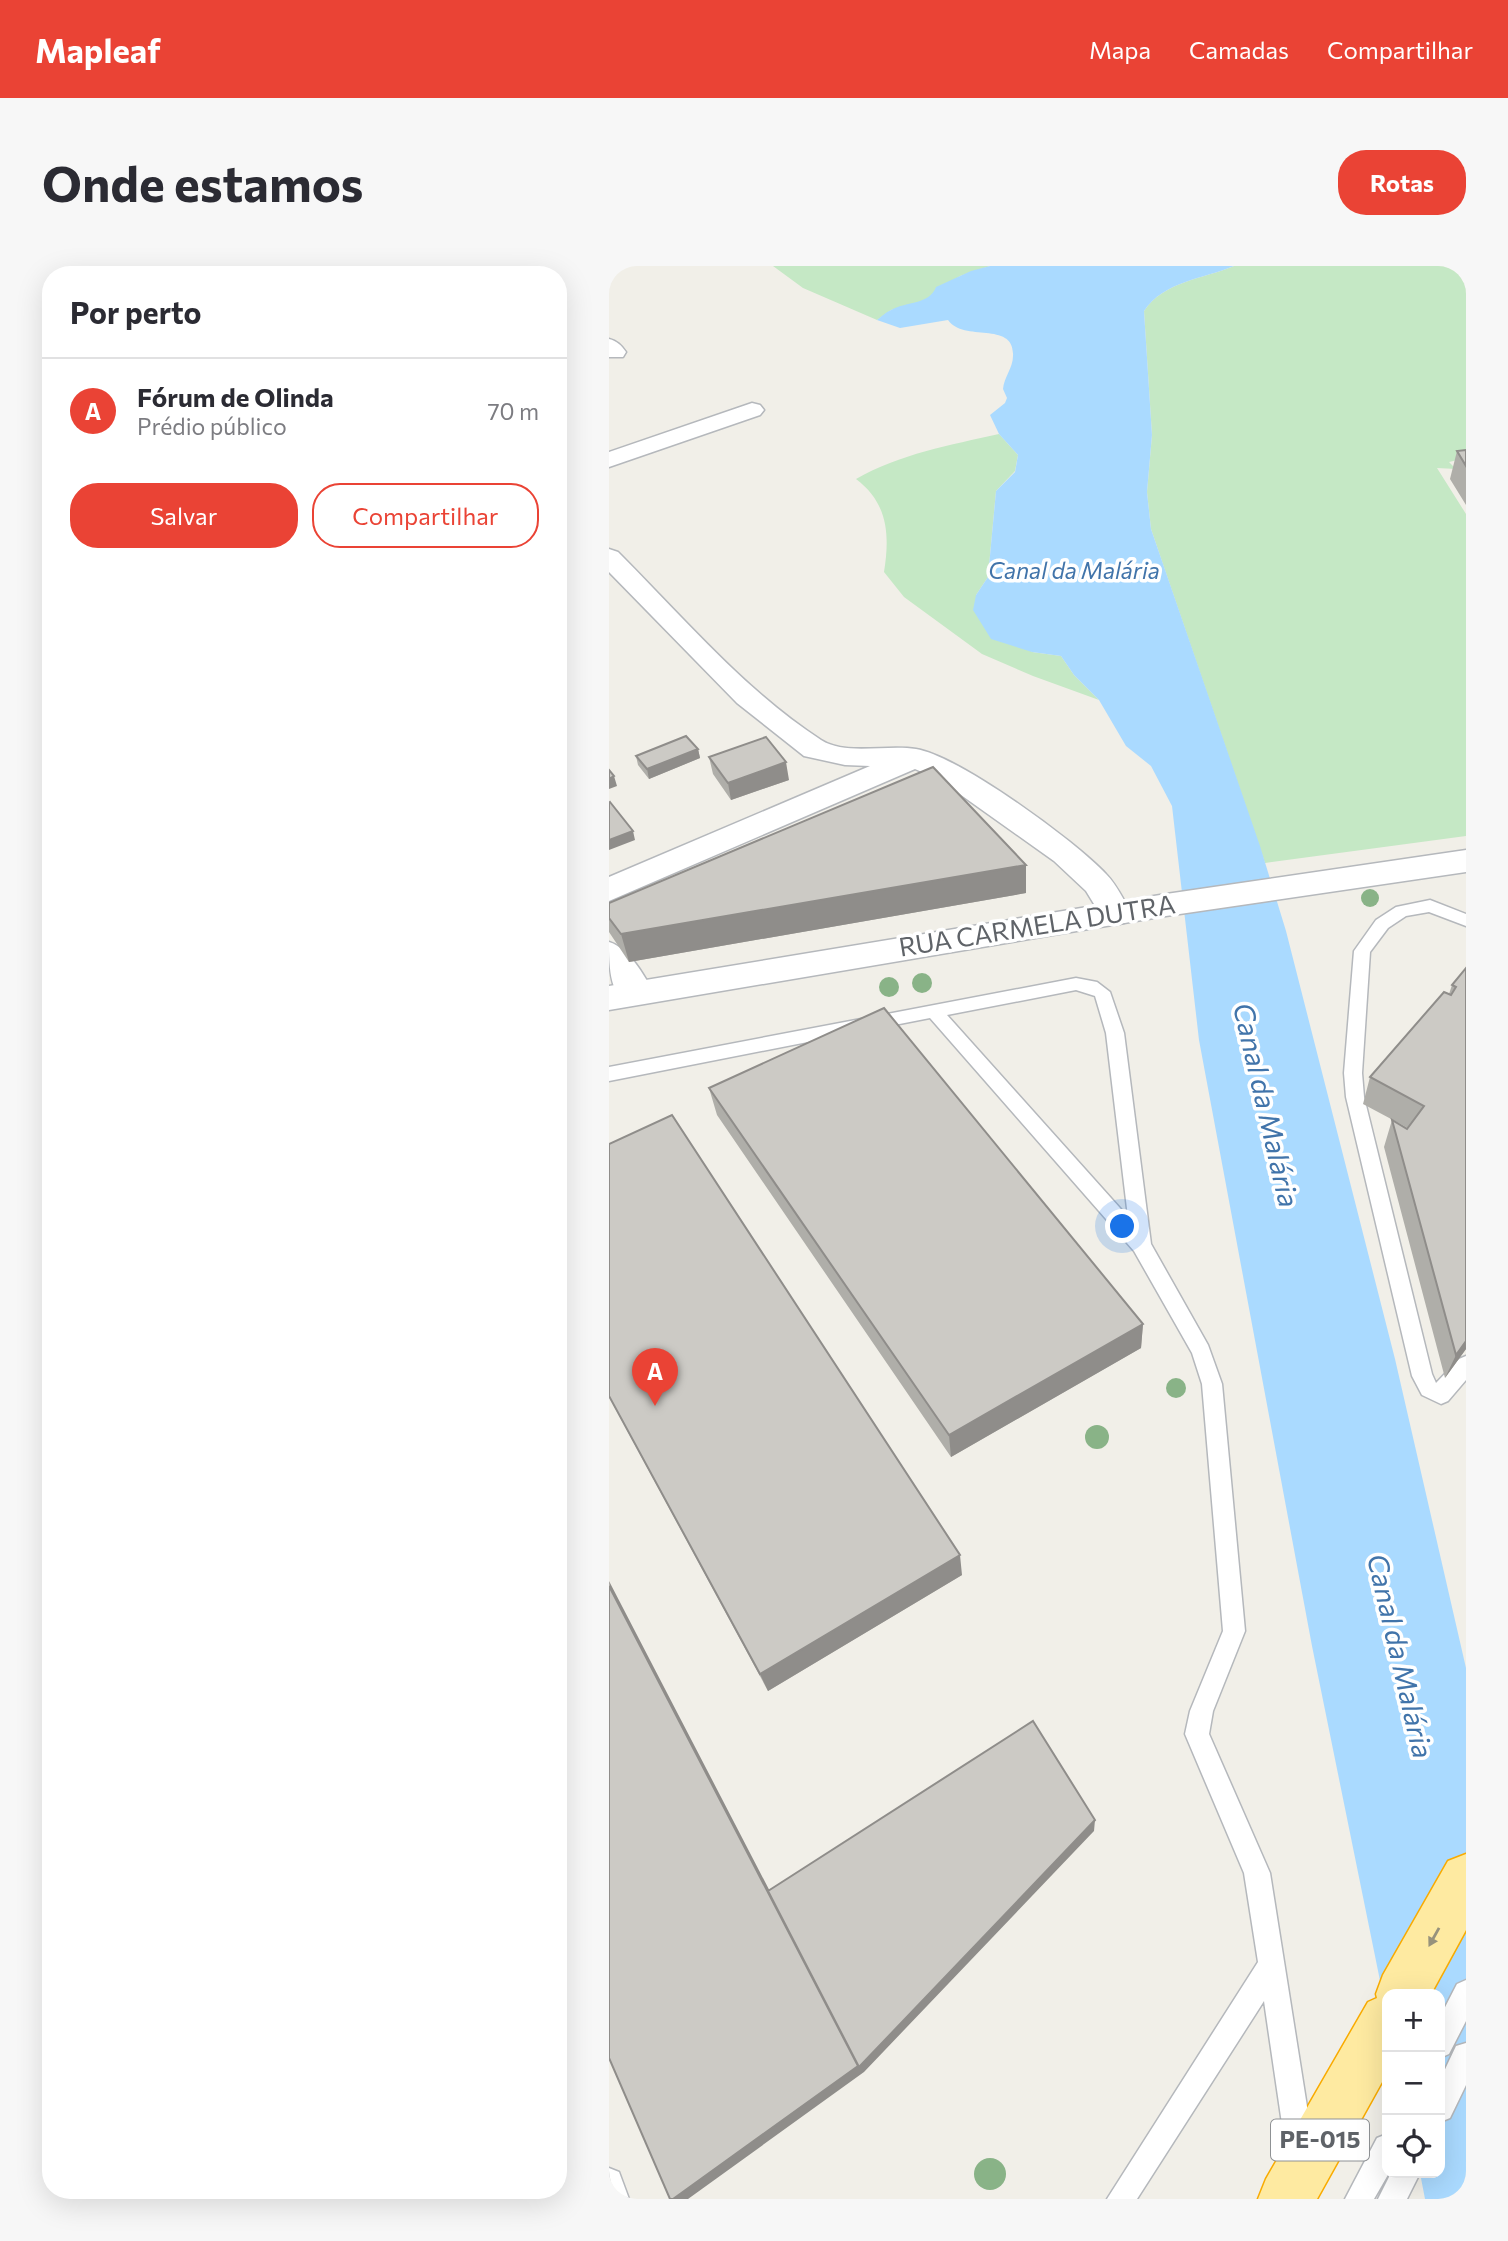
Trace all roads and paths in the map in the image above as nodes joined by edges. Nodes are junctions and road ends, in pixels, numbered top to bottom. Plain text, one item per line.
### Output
1 (752, 410) dead end
2 (609, 460) edge
3 (609, 557) edge
4 (915, 758) junction
5 (1466, 861) edge
6 (609, 890) edge
7 (1116, 915) junction
8 (1466, 920) edge
9 (609, 954) edge
10 (623, 995) edge
11 (935, 1013) junction
12 (609, 1073) edge
13 (1141, 1245) junction
14 (1463, 1373) edge
15 (1466, 1879) edge
16 (1271, 1965) junction
17 (1405, 1989) edge
18 (1466, 1993) edge
19 (1382, 2030) edge
20 (1445, 2035) edge
21 (1466, 2056) edge
22 (1445, 2098) edge
23 (1382, 2158) edge
24 (1403, 2178) edge
25 (609, 2182) edge
26 (1295, 2184) edge
27 (615, 2199) edge
28 (1121, 2199) edge
29 (1359, 2199) edge
30 (1392, 2199) edge

1 - 2 street
3 - 4 street
4 - 6 street
4 - 7 street
5 - 7 street, RUA CARMELA DUTRA
7 - 10 street, RUA CARMELA DUTRA
8 - 14 lane
9 - 10 street
11 - 12 lane
11 - 13 lane
11 - 13 lane
13 - 16 lane
15 -> 17 highway
16 - 26 lane
16 - 28 lane
18 - 20 lane
19 - 26 highway, PE-015
21 - 22 lane
23 - 29 lane
24 - 30 lane
25 - 27 lane

